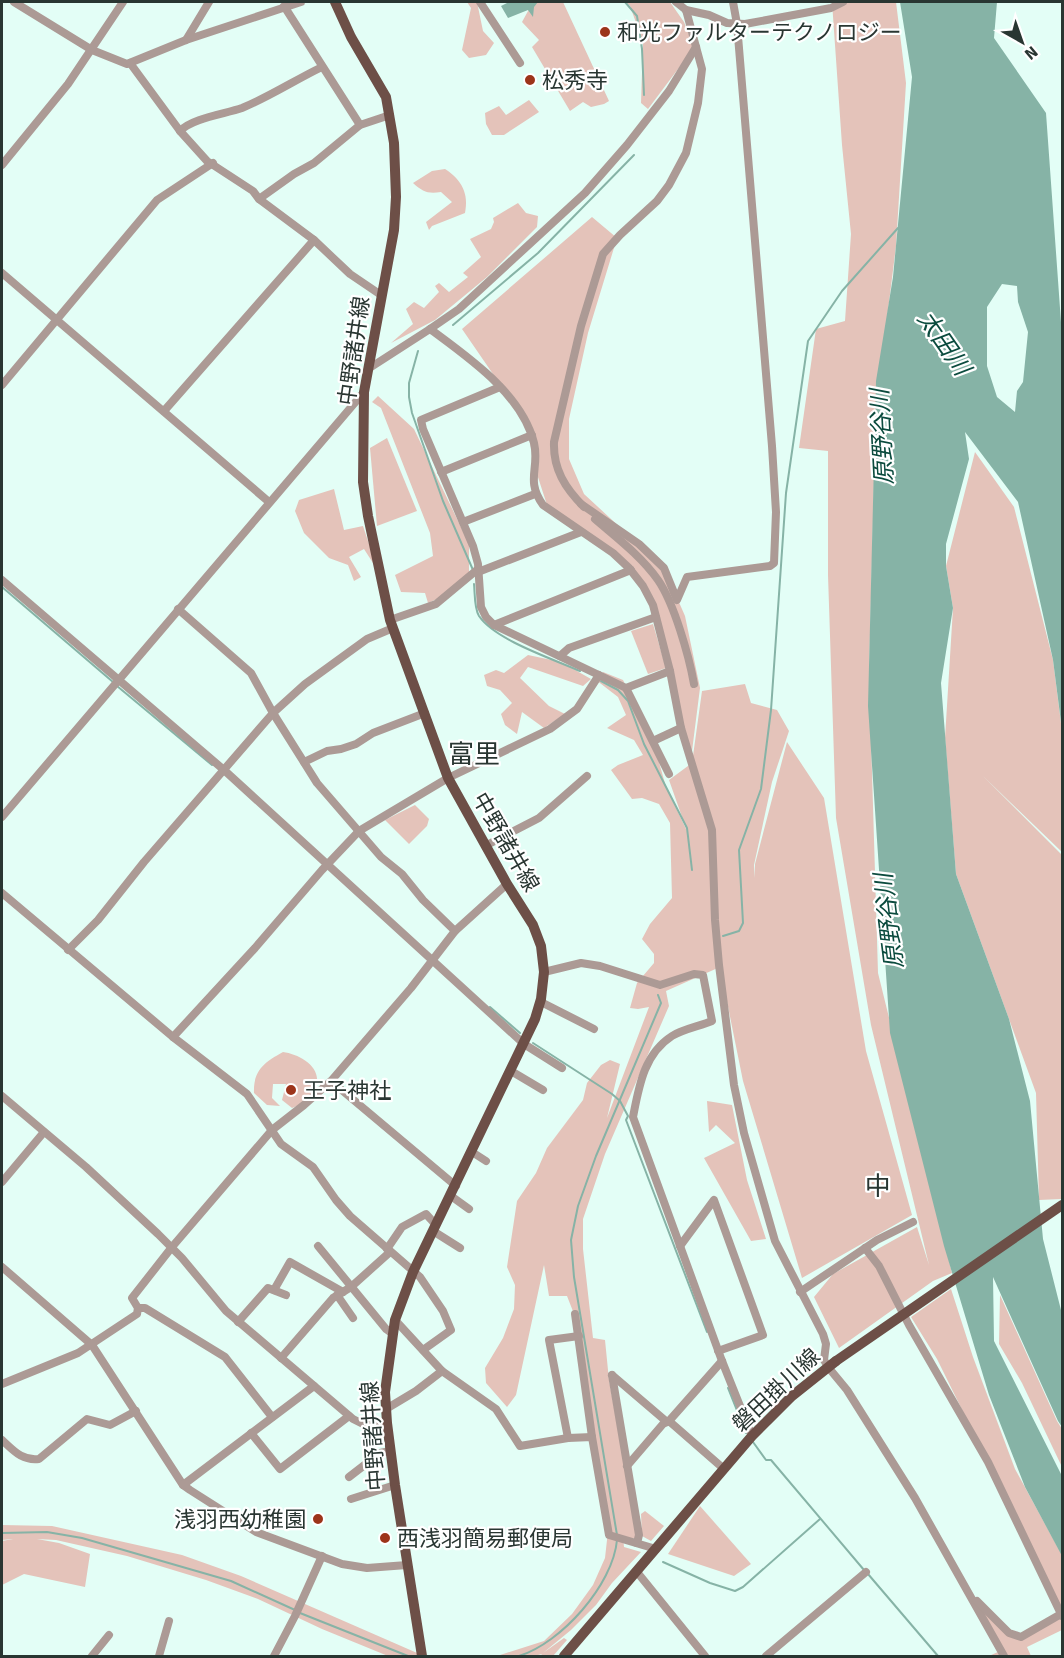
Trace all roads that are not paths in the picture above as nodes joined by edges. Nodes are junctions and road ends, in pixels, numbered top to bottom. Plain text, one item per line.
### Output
1 (14, 2) edge
2 (123, 2) edge
3 (209, 2) edge
4 (301, 2) edge
5 (335, 2) edge
6 (480, 2) edge
7 (676, 2) edge
8 (733, 2) edge
9 (843, 2) edge
10 (284, 6) junction
11 (686, 10) junction
12 (737, 24) junction
13 (186, 40) junction
14 (696, 47) junction
15 (92, 50) junction
16 (130, 63) junction
17 (520, 63) dead end
18 (322, 67) junction
19 (390, 115) junction
20 (360, 125) junction
21 (180, 131) junction
22 (213, 163) junction
23 (2, 165) edge
24 (259, 199) junction
25 (314, 240) junction
26 (2, 273) edge
27 (381, 295) junction
28 (55, 319) junction
29 (430, 329) junction
30 (368, 369) junction
31 (2, 385) edge
32 (501, 387) junction
33 (364, 392) junction
34 (164, 411) junction
35 (532, 435) junction
36 (441, 472) junction
37 (535, 494) junction
38 (269, 502) junction
39 (581, 504) junction
40 (463, 522) junction
41 (581, 532) junction
42 (478, 570) junction
43 (631, 570) junction
44 (2, 580) edge
45 (178, 609) junction
46 (656, 617) junction
47 (392, 624) junction
48 (494, 625) junction
49 (560, 656) junction
50 (670, 671) junction
51 (598, 677) junction
52 (117, 680) junction
53 (694, 684) dead end
54 (626, 688) junction
55 (273, 713) junction
56 (425, 713) junction
57 (681, 728) junction
58 (653, 741) junction
59 (304, 762) junction
60 (225, 770) junction
61 (669, 774) dead end
62 (587, 776) dead end
63 (448, 778) junction
64 (2, 817) edge
65 (359, 831) junction
66 (485, 846) junction
67 (328, 864) junction
68 (507, 884) junction
69 (2, 893) edge
70 (455, 932) junction
71 (68, 950) junction
72 (434, 960) junction
73 (543, 972) junction
74 (541, 1002) junction
75 (594, 1029) dead end
76 (173, 1037) junction
77 (524, 1044) junction
78 (562, 1068) dead end
79 (511, 1071) junction
80 (331, 1081) junction
81 (543, 1090) dead end
82 (2, 1096) edge
83 (272, 1130) junction
84 (44, 1132) junction
85 (472, 1152) junction
86 (486, 1161) dead end
87 (2, 1182) edge
88 (456, 1186) junction
89 (450, 1196) junction
90 (1062, 1205) edge
91 (469, 1209) dead end
92 (913, 1222) dead end
93 (435, 1228) junction
94 (172, 1246) junction
95 (318, 1246) dead end
96 (680, 1246) junction
97 (460, 1248) dead end
98 (865, 1248) junction
99 (389, 1250) junction
100 (2, 1267) edge
101 (413, 1272) junction
102 (274, 1290) junction
103 (344, 1291) junction
104 (800, 1292) junction
105 (286, 1295) dead end
106 (138, 1308) junction
107 (575, 1314) dead end
108 (353, 1318) dead end
109 (395, 1320) junction
110 (238, 1322) junction
111 (393, 1334) junction
112 (579, 1336) junction
113 (92, 1345) junction
114 (423, 1350) junction
115 (718, 1351) junction
116 (281, 1358) junction
117 (722, 1361) junction
118 (832, 1364) junction
119 (442, 1371) junction
120 (2, 1384) edge
121 (314, 1386) junction
122 (386, 1409) junction
123 (136, 1411) junction
124 (349, 1416) junction
125 (272, 1417) junction
126 (668, 1421) junction
127 (387, 1422) junction
128 (251, 1433) junction
129 (752, 1436) junction
130 (592, 1437) junction
131 (568, 1438) junction
132 (2, 1441) edge
133 (390, 1451) junction
134 (627, 1466) junction
135 (724, 1469) junction
136 (349, 1477) dead end
137 (183, 1485) junction
138 (395, 1485) junction
139 (351, 1499) dead end
140 (637, 1543) junction
141 (656, 1549) junction
142 (322, 1556) junction
143 (407, 1565) junction
144 (637, 1572) junction
145 (866, 1572) dead end
146 (971, 1596) junction
147 (1062, 1615) edge
148 (169, 1621) dead end
149 (109, 1635) dead end
150 (422, 1655) edge
151 (93, 1656) edge
152 (159, 1656) edge
153 (274, 1656) edge
154 (564, 1656) edge
155 (705, 1656) edge
156 (766, 1656) edge
157 (1004, 1656) edge

1 - 15 street
2 - 15 street
3 - 13 street
4 - 10 street
5 - 19 main road, 中野諸井線
6 - 17 street
7 - 11 street
8 - 12 street
9 - 12 street
10 - 13 street
10 - 18 street
11 - 12 street
11 - 14 street
12 - 39 street
13 - 16 street
14 - 29 street
14 - 39 street
15 - 16 street
15 - 23 street
16 - 21 street
18 - 20 street
18 - 21 street
19 - 20 street
19 - 27 main road, 中野諸井線
20 - 24 street
21 - 22 street
22 - 24 street
22 - 28 street
24 - 25 street
25 - 27 street
25 - 34 street
26 - 28 street
27 - 30 main road, 中野諸井線
28 - 31 street
28 - 34 street
29 - 30 street
29 - 32 street
30 - 33 main road, 中野諸井線
32 - 35 street
32 - 36 street
33 - 38 street
33 - 47 main road, 中野諸井線
34 - 38 street
35 - 36 street
35 - 37 street
36 - 40 street
37 - 40 street
37 - 41 street
38 - 45 street
39 - 53 street
40 - 42 street
41 - 42 street
41 - 43 street
42 - 47 street
42 - 48 street
43 - 46 street
43 - 48 street
44 - 52 street
45 - 52 street
45 - 55 street
46 - 49 street
46 - 50 street
47 - 55 street
47 - 56 main road, 中野諸井線
48 - 49 street
49 - 51 street
50 - 54 street
50 - 57 street
51 - 54 street
51 - 63 street
52 - 60 street
52 - 64 street
54 - 58 street
55 - 59 street
55 - 60 street
56 - 59 street
56 - 63 main road, 中野諸井線
57 - 58 street
57 - 104 street
58 - 61 street
59 - 65 street
60 - 67 street
60 - 71 street
62 - 66 street
63 - 65 street
63 - 66 main road, 中野諸井線
65 - 67 street
65 - 70 street
66 - 68 main road, 中野諸井線
67 - 72 street
67 - 76 street
68 - 70 street
68 - 73 main road, 中野諸井線
69 - 71 street
70 - 72 street
71 - 76 street
72 - 77 street
72 - 80 street
73 - 74 main road, 中野諸井線
73 - 96 street
74 - 75 street
74 - 77 main road, 中野諸井線
76 - 83 street
77 - 78 street
77 - 79 main road, 中野諸井線
79 - 81 street
79 - 85 main road, 中野諸井線
80 - 83 street
80 - 88 street
82 - 84 street
83 - 94 street
83 - 99 street
84 - 87 street
84 - 94 street
85 - 86 street
85 - 88 main road, 中野諸井線
88 - 89 main road, 中野諸井線
89 - 91 street
89 - 93 main road, 中野諸井線
90 - 118 main road, 磐田掛川線, bridge
92 - 98 street
93 - 97 street
93 - 99 street
93 - 101 main road, 中野諸井線
94 - 106 street
94 - 110 street
95 - 103 street
96 - 115 street
96 - 115 street
98 - 104 street
98 - 147 street
99 - 101 street
99 - 103 street
100 - 113 street
101 - 109 main road, 中野諸井線
101 - 114 street
102 - 103 street
102 - 105 street
102 - 110 street
103 - 108 street
103 - 111 street
103 - 116 street
104 - 118 street
106 - 113 street
106 - 125 street
107 - 112 street
109 - 111 main road, 中野諸井線
109 - 114 street
110 - 116 street
111 - 122 main road, 中野諸井線
112 - 130 street
112 - 131 street
113 - 120 street
113 - 123 street
114 - 119 street
115 - 117 street
116 - 121 street
117 - 126 street
117 - 129 street
118 - 129 main road, 磐田掛川線
118 - 146 street
119 - 122 street
119 - 131 street
121 - 124 street
121 - 125 street
122 - 127 main road, 中野諸井線
123 - 132 street
123 - 137 street
124 - 127 street
124 - 128 street
125 - 128 street
126 - 134 street
126 - 134 street
126 - 135 street
127 - 133 main road, 中野諸井線
128 - 137 street
129 - 135 main road, 磐田掛川線
130 - 131 street
130 - 140 street
133 - 136 street
133 - 138 main road, 中野諸井線
134 - 140 street
135 - 141 main road, 磐田掛川線
137 - 142 street
138 - 139 street
138 - 143 main road, 中野諸井線
140 - 141 street
141 - 144 main road, 磐田掛川線
142 - 143 street
142 - 153 street
143 - 150 main road, 中野諸井線
144 - 154 main road, 磐田掛川線
144 - 155 street
145 - 156 street
146 - 147 street
146 - 157 street
148 - 152 street
149 - 151 street

